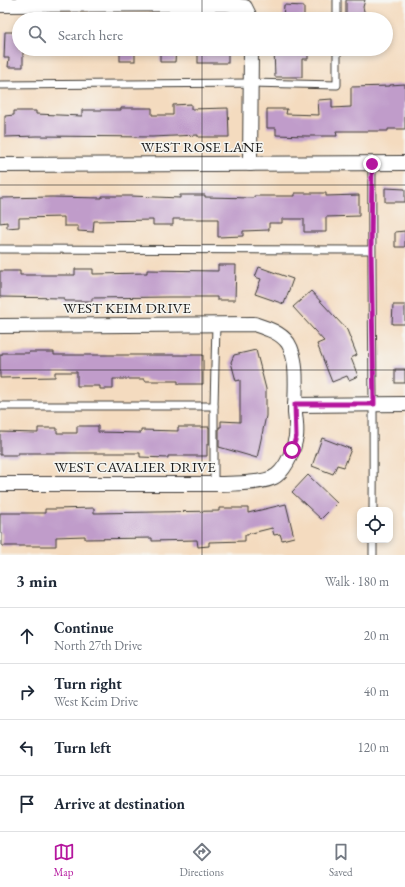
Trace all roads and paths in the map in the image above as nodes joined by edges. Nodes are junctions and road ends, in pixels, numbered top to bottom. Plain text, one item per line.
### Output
1 (337, 0) edge
2 (0, 6) edge
3 (246, 12) edge
4 (337, 12) edge
5 (251, 56) edge
6 (337, 56) edge
7 (250, 83) junction
8 (0, 85) edge
9 (405, 163) edge
10 (250, 164) junction
11 (372, 164) junction
12 (0, 165) edge
13 (0, 249) edge
14 (371, 250) junction
15 (216, 324) junction
16 (0, 326) edge
17 (295, 404) junction
18 (374, 404) junction
19 (405, 404) edge
20 (0, 406) edge
21 (214, 406) junction
22 (269, 479) joint
23 (0, 484) edge
24 (214, 484) junction
25 (373, 507) edge
26 (373, 543) edge
27 (373, 555) edge

1 - 4 lane
2 - 3 street
5 - 7 street
6 - 7 lane
7 - 8 lane
7 - 10 street
9 - 11 street, WEST ROSE LANE
10 - 11 street, WEST ROSE LANE
10 - 12 street, WEST ROSE LANE
11 - 14 lane
13 - 14 lane
14 - 18 lane
15 - 16 street, WEST KEIM DRIVE
15 - 17 street, WEST KEIM DRIVE
15 - 21 lane
17 - 18 street
17 - 22 street, WEST KEIM DRIVE
18 - 19 street
18 - 25 lane
20 - 21 lane
21 - 24 lane
22 - 24 street, WEST CAVALIER DRIVE
23 - 24 street, WEST CAVALIER DRIVE
26 - 27 lane

